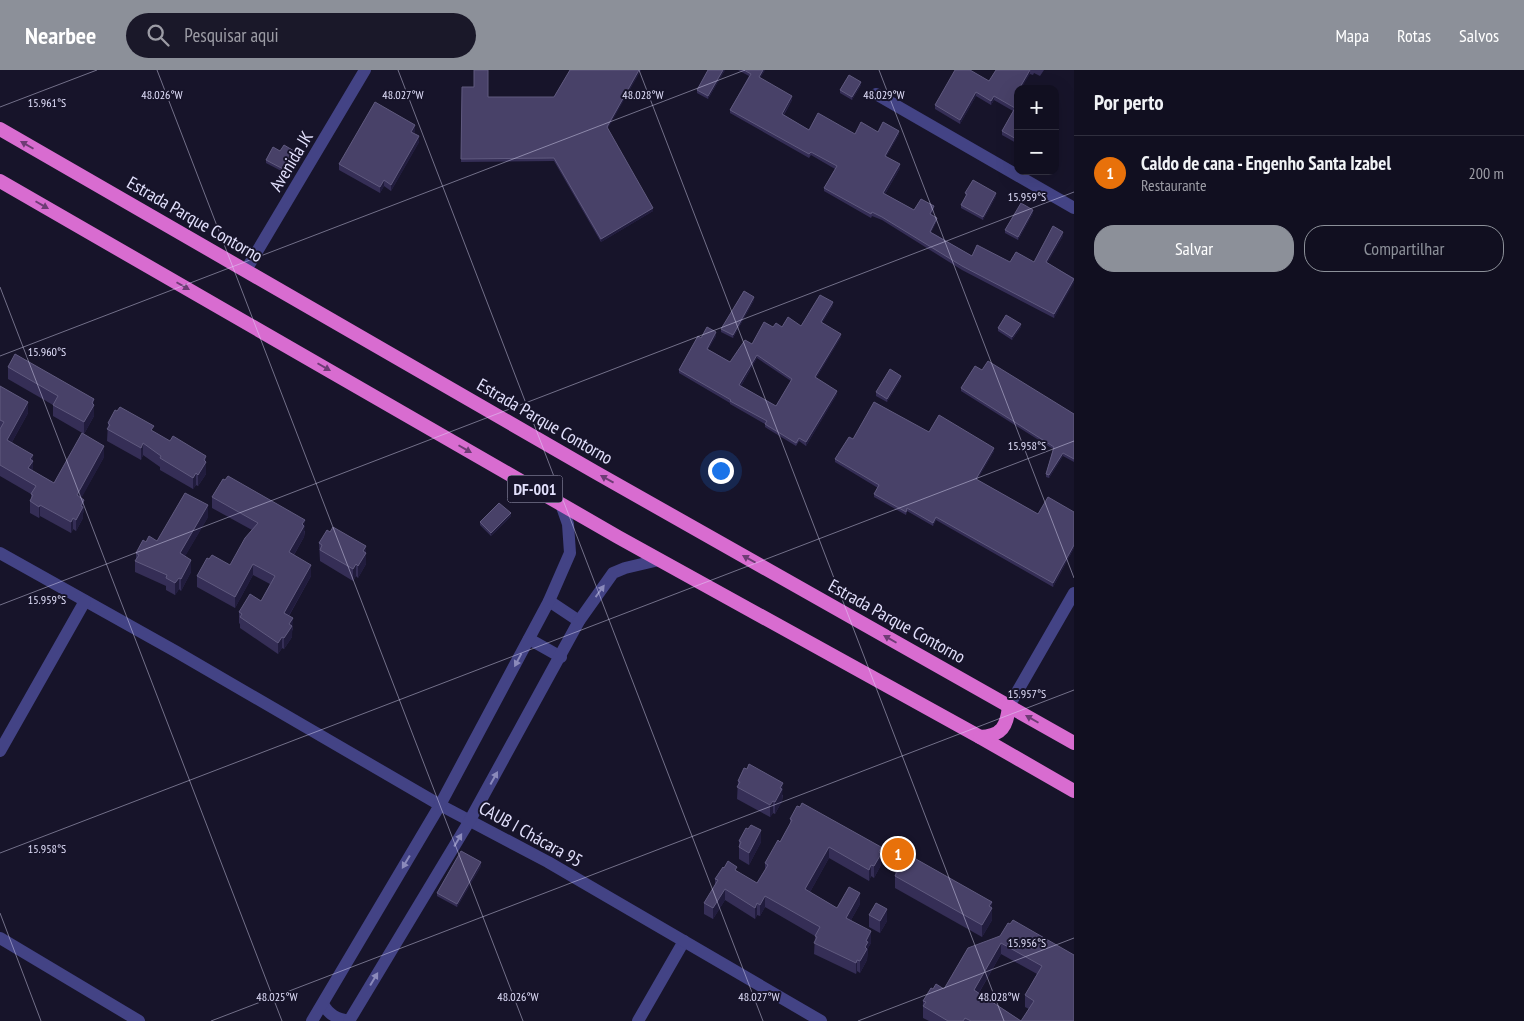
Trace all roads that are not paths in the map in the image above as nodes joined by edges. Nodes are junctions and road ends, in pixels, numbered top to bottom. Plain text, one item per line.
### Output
1 (365, 70) edge
2 (876, 94) dead end
3 (0, 129) edge
4 (0, 181) edge
5 (1074, 208) edge
6 (246, 270) junction
7 (560, 504) junction
8 (0, 553) edge
9 (659, 560) junction
10 (1074, 593) edge
11 (85, 601) junction
12 (549, 601) junction
13 (579, 621) junction
14 (529, 639) junction
15 (561, 657) junction
16 (1009, 706) junction
17 (980, 737) junction
18 (1074, 743) edge
19 (0, 751) edge
20 (1074, 791) edge
21 (440, 805) junction
22 (470, 820) junction
23 (0, 938) edge
24 (684, 941) junction
25 (323, 1004) junction
26 (139, 1021) edge
27 (312, 1021) edge
28 (349, 1021) edge
29 (638, 1021) edge
30 (821, 1021) edge

1 - 6 street, Avenida JK
2 - 5 street
6 -> 3 highway, Estrada Parque Contorno / DF-001
4 -> 7 highway, DF-001
16 -> 6 highway, Estrada Parque Contorno / DF-001
7 - 9 highway, DF-001
7 - 12 street
8 - 11 street, CAUB I Chácara 95
13 -> 9 street
9 - 17 highway, DF-001
10 - 16 street
11 - 19 street
11 - 21 street, CAUB I Chácara 95
12 - 13 street
12 - 14 street
13 - 15 street
14 - 15 street
14 -> 21 street
22 -> 15 street
16 - 17 highway
18 -> 16 highway, Estrada Parque Contorno / DF-001
17 - 20 highway, DF-001
21 - 22 street, CAUB I Chácara 95
21 -> 25 street
22 - 24 street, CAUB I Chácara 95
28 -> 22 street
23 - 26 street
24 - 29 street
24 - 30 street, CAUB I Chácara 95
25 - 27 street
25 - 28 street

